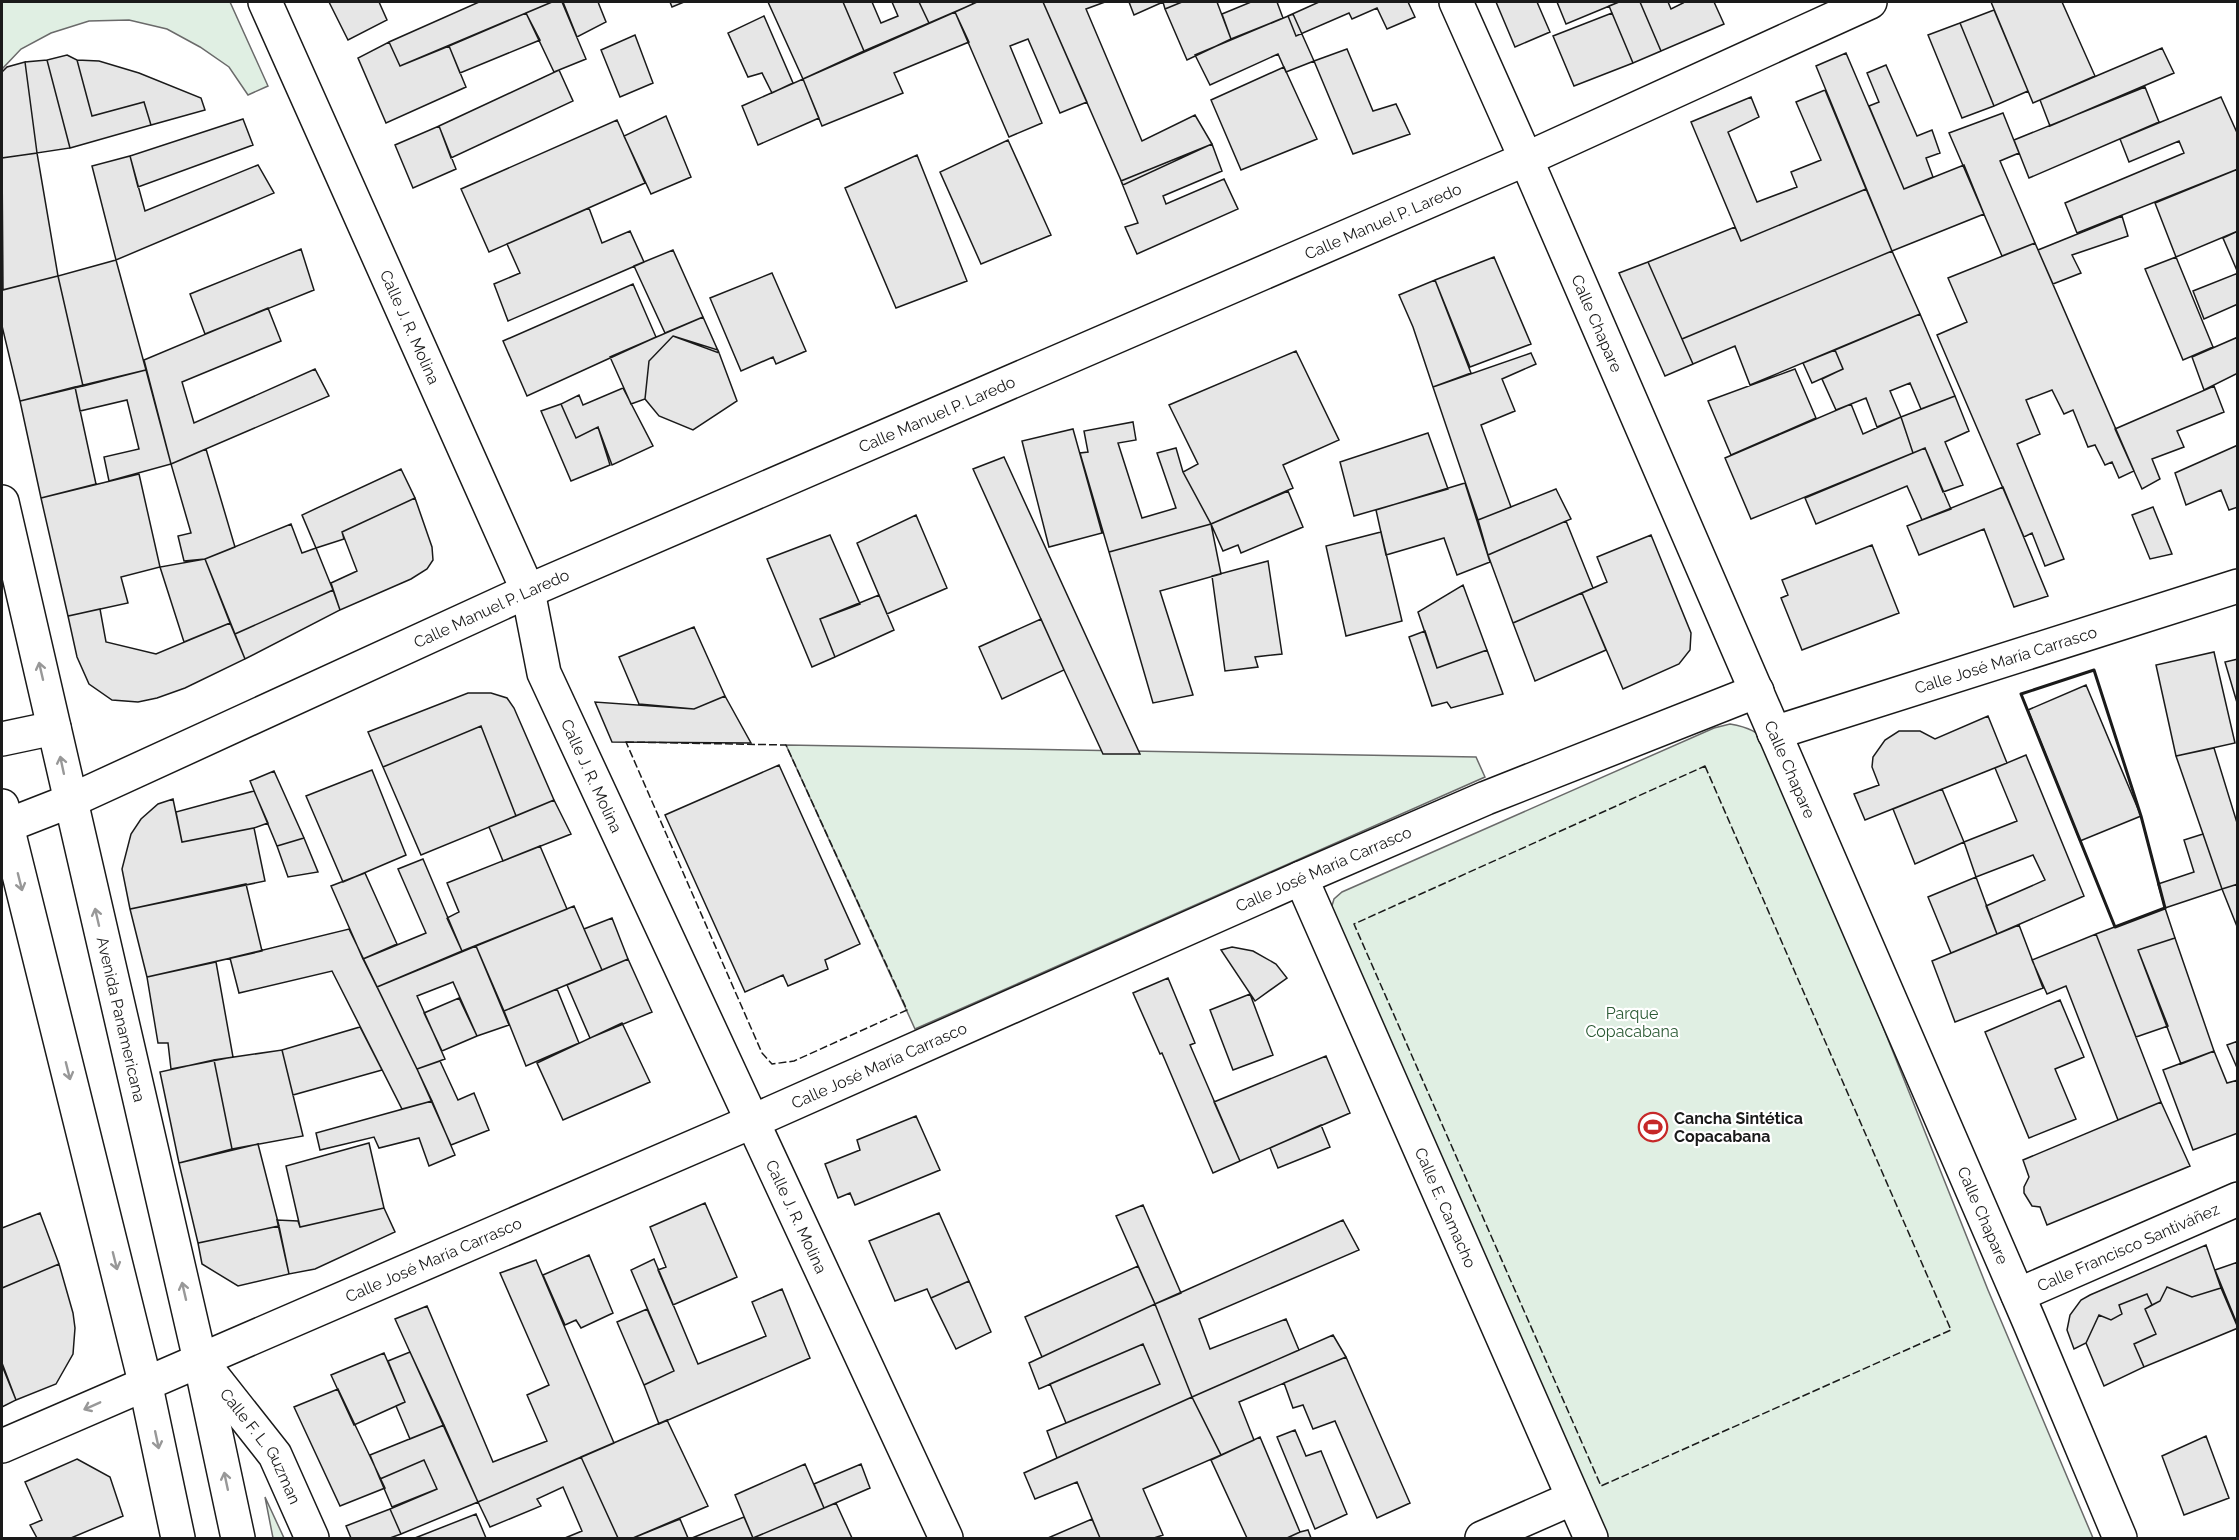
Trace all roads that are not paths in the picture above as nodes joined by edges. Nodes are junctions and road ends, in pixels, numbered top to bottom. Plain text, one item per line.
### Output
1 (265, 2) edge
2 (1456, 2) edge
3 (1869, 2) edge
4 (1526, 159) junction
5 (2, 502) edge
6 (2238, 586) edge
7 (528, 591) junction
8 (1757, 691) junction
9 (54, 728) junction
10 (1774, 733) junction
11 (2, 739) edge
12 (70, 801) junction
13 (4, 816) edge
14 (1301, 878) junction
15 (751, 1122) junction
16 (2238, 1199) edge
17 (2018, 1295) junction
18 (200, 1360) junction
19 (145, 1382) junction
20 (2, 1446) edge
21 (1573, 1498) junction
22 (178, 1539) edge
23 (238, 1539) edge
24 (312, 1539) edge
25 (946, 1539) edge
26 (1482, 1539) edge
27 (1591, 1539) edge
28 (2120, 1539) edge

1 - 7 street, Calle J. R. Molina
2 - 4 street, Calle Chapare
3 - 4 street, Calle Manuel P. Laredo
4 - 7 street, Calle Manuel P. Laredo
4 - 8 street, Calle Chapare
9 -> 5 street, Avenida Panamericana
6 - 10 street, Calle José María Carrasco
7 - 12 street, Calle Manuel P. Laredo
7 - 15 street, Calle J. R. Molina
8 - 10 street, Calle Chapare
8 - 14 street, Calle José María Carrasco
9 - 11 street
12 -> 9 street, Avenida Panamericana
10 - 17 street, Calle Chapare
12 - 13 street, Calle Manuel P. Laredo
18 -> 12 street, Avenida Panamericana
13 -> 19 street
14 - 15 street, Calle José María Carrasco
14 - 21 street, Calle E. Camacho
15 - 18 street, Calle José María Carrasco
15 - 25 street, Calle J. R. Molina
16 - 17 street, Calle Francisco Santiváñez
17 - 28 street, Calle Chapare
18 - 19 street, Calle José María Carrasco
23 -> 18 street, Avenida Panamericana
18 - 24 street, Calle F. L. Guzman
19 -> 20 street, Calle José María Carrasco
19 -> 22 street
21 - 26 street
21 - 27 street, Calle E. Camacho

